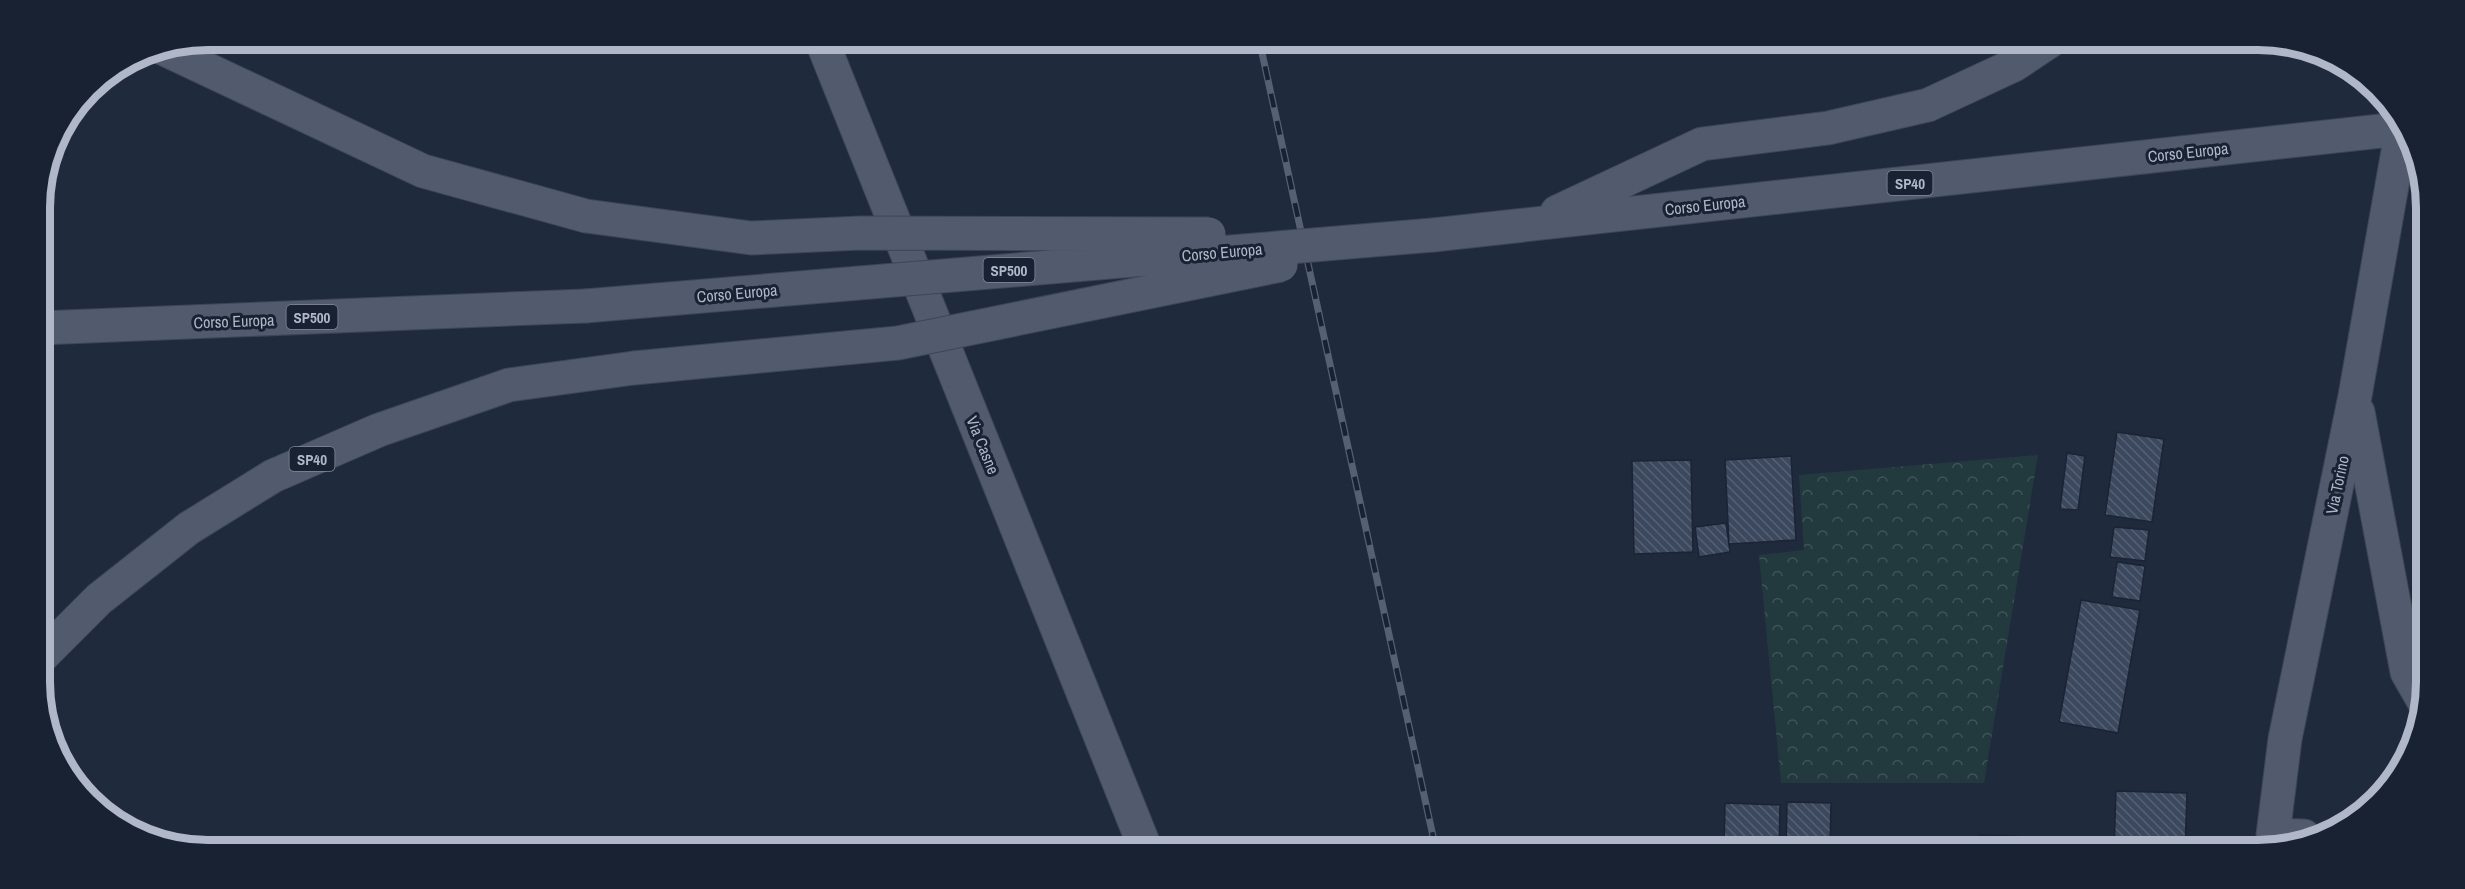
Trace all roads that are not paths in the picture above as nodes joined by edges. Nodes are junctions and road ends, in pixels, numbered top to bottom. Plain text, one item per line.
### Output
1 (825, 49) edge
2 (2038, 49) edge
3 (174, 54) edge
4 (2394, 130) edge
5 (2400, 140) edge
6 (1531, 224) junction
7 (1433, 235) junction
8 (50, 328) edge
9 (2355, 396) junction
10 (50, 648) edge
11 (2416, 687) edge
12 (2288, 836) edge
13 (1142, 840) edge

1 - 13 main road, Via Casne
2 - 6 main road
3 - 7 main road, bridge
4 - 6 main road, Corso Europa / SP40
5 - 9 main road, Via Torino
6 - 7 main road, Corso Europa / SP40
7 - 8 main road, Corso Europa / SP500, bridge
7 - 10 main road, SP40, bridge
9 - 11 main road
9 - 12 main road, Via Torino

